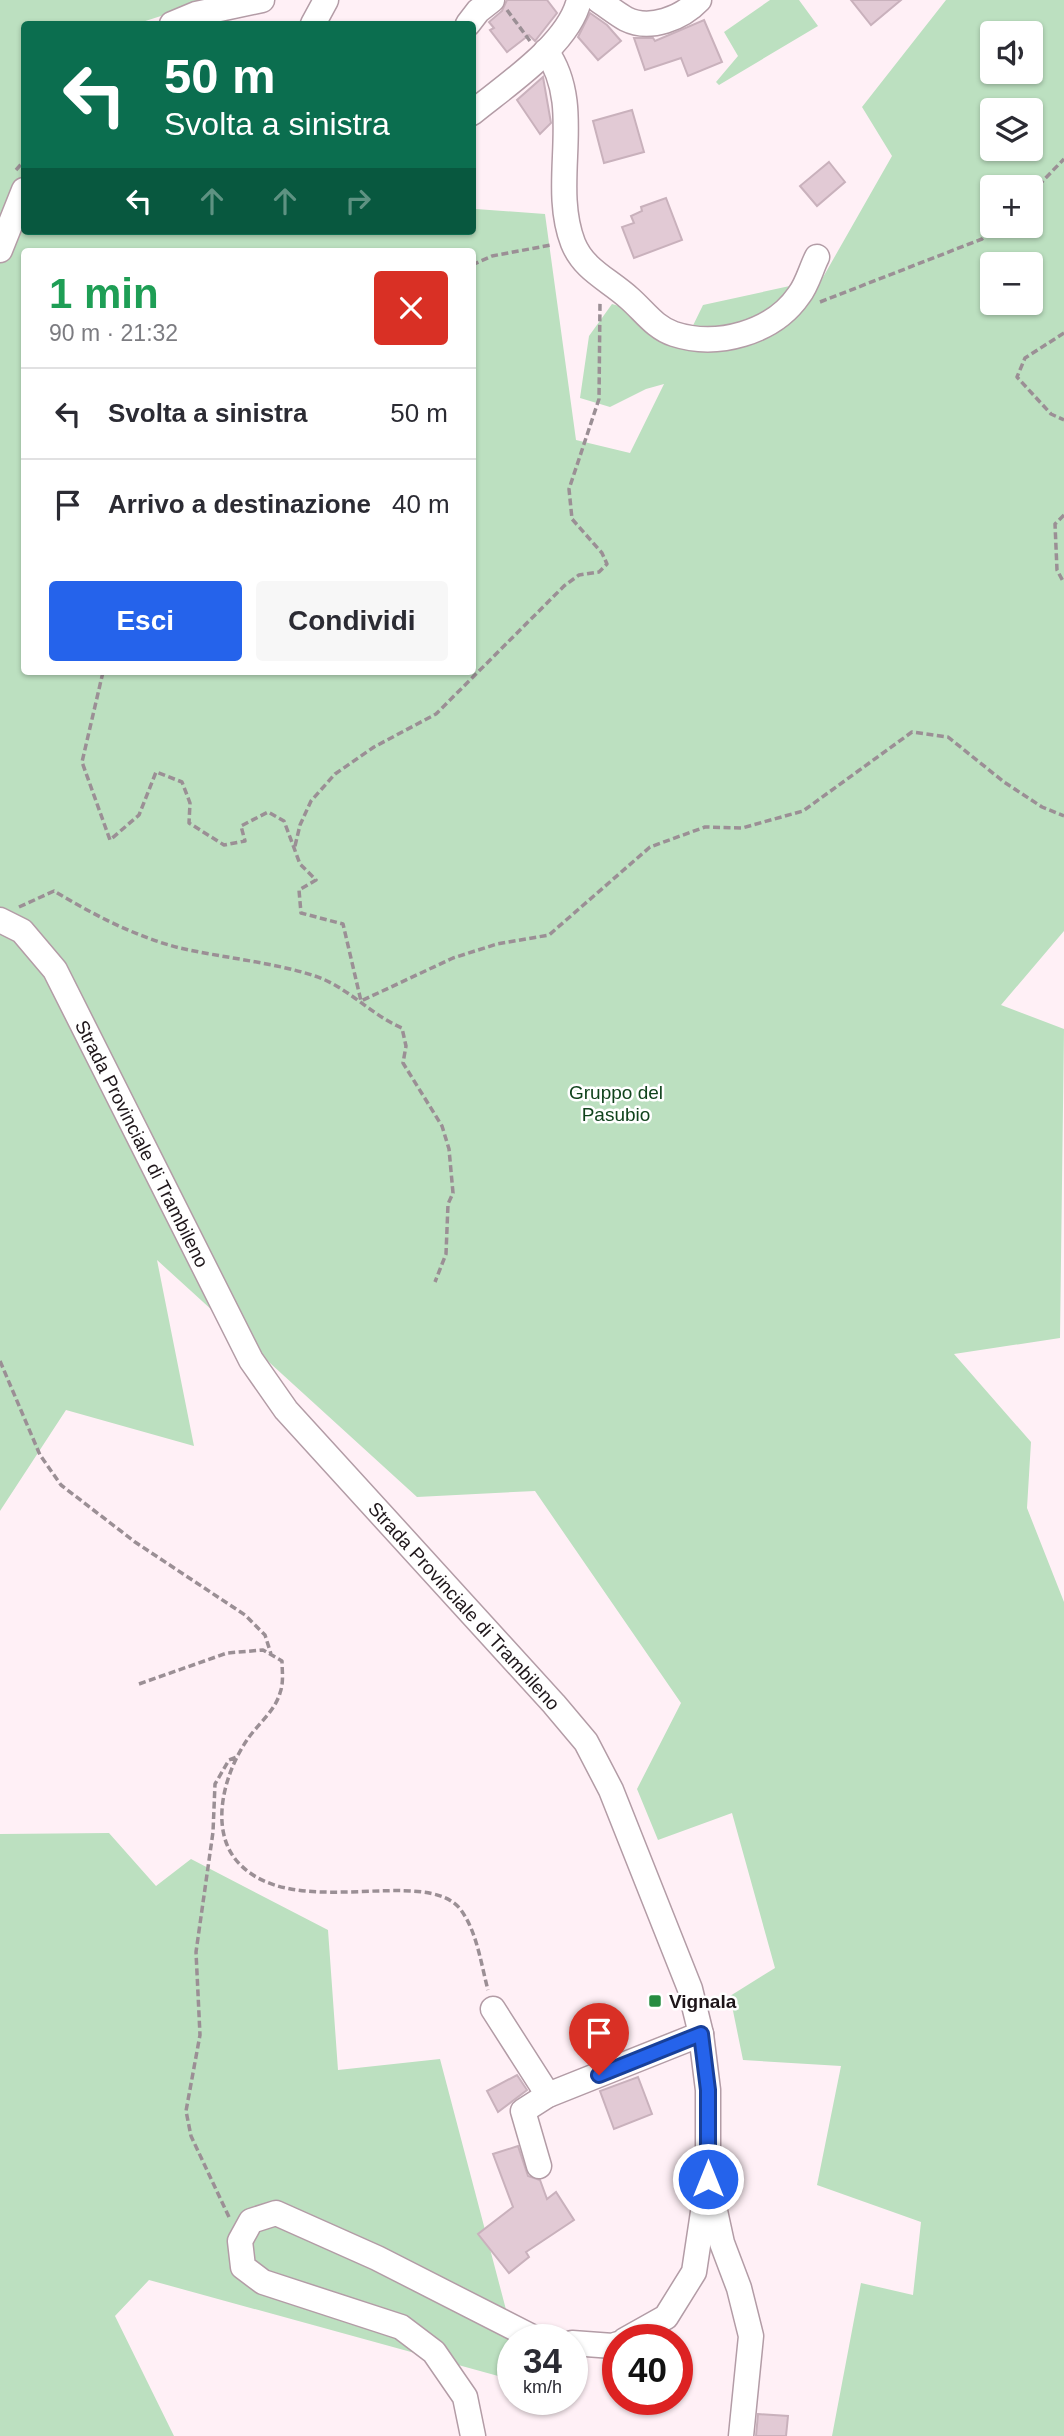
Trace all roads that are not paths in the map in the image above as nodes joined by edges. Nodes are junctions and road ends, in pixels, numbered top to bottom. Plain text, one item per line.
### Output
1 (262, 0) edge
2 (326, 0) edge
3 (492, 0) edge
4 (579, 0) edge
5 (598, 0) edge
6 (699, 0) edge
7 (179, 21) edge
8 (315, 21) edge
9 (470, 21) edge
10 (546, 51) junction
11 (476, 110) edge
12 (21, 198) edge
13 (0, 250) edge
14 (817, 257) dead end
15 (5, 915) edge
16 (493, 2010) road end
17 (701, 2034) junction
18 (548, 2095) junction
19 (539, 2166) dead end
20 (708, 2179) junction
21 (507, 2324) edge
22 (654, 2324) edge
23 (473, 2436) edge
24 (741, 2436) edge

1 - 7 street
2 - 8 street
3 - 9 street
4 - 10 street
5 - 6 street
10 - 11 street
10 - 14 street
12 - 13 street
15 - 17 street, Strada Provinciale di Trambileno
16 - 18 street
17 - 18 street
17 - 20 street, Strada Provinciale di Trambileno
18 - 19 street
20 - 22 street, Strada Provinciale di Trambileno
20 - 24 street
21 - 23 street

